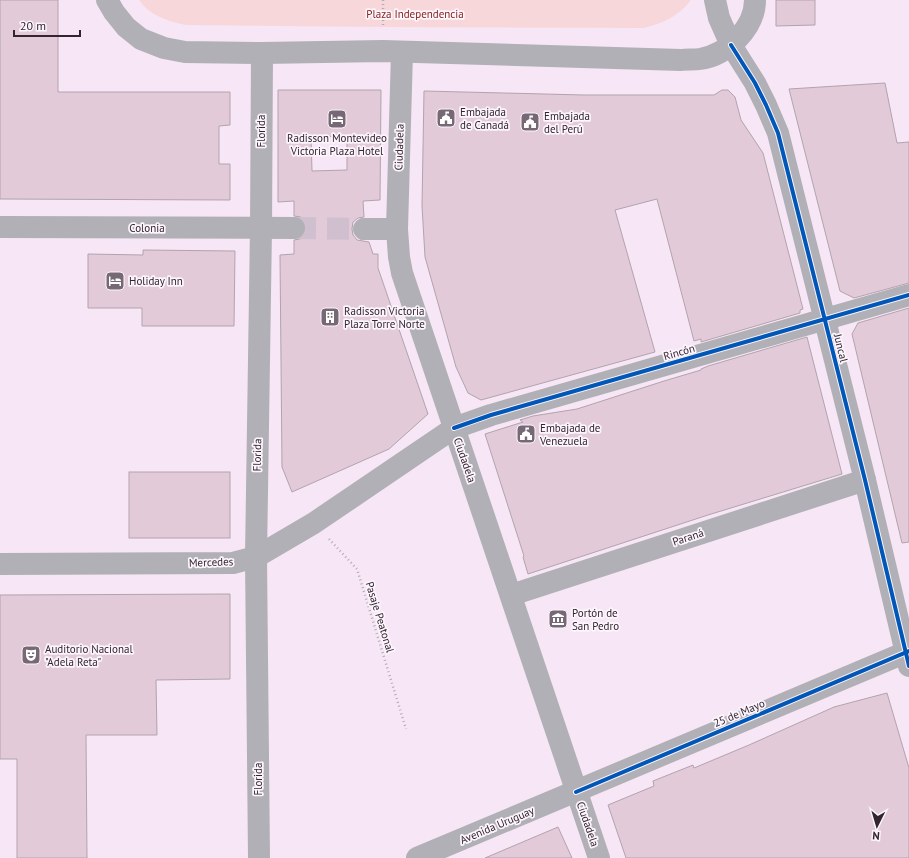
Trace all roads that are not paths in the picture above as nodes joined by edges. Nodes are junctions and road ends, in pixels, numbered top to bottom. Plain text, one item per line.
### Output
1 (107, 0) edge
2 (715, 0) edge
3 (756, 0) edge
4 (731, 45) junction
5 (402, 52) junction
6 (262, 53) junction
7 (0, 227) edge
8 (261, 228) junction
9 (294, 228) tunnel mouth
10 (364, 229) tunnel mouth
11 (397, 229) junction
12 (909, 295) edge
13 (825, 319) junction
14 (454, 428) junction
15 (865, 480) junction
16 (256, 557) junction
17 (0, 564) edge
18 (511, 595) junction
19 (908, 656) edge
20 (576, 792) junction
21 (258, 858) edge
22 (417, 858) edge
23 (599, 858) edge

1 - 6 street
2 - 4 street, Juncal
3 - 4 street
4 - 5 street
4 - 13 street, Juncal
5 - 6 street
5 - 11 street, Ciudadela
6 - 8 street, Florida
7 - 8 street, Colonia
8 - 9 street, Colonia
8 - 16 street, Florida
10 - 11 street
11 - 14 street, Ciudadela
12 - 13 street, Rincón
13 - 14 street, Rincón
13 - 15 street, Juncal
14 - 16 street, Mercedes
14 - 18 street, Ciudadela
15 - 18 street, Paraná
15 - 19 street, Juncal
16 - 17 street, Mercedes
16 - 21 street, Florida
18 - 20 street, Ciudadela
19 - 20 street, 25 de Mayo
20 - 22 street, Avenida Uruguay
20 - 23 street, Ciudadela

